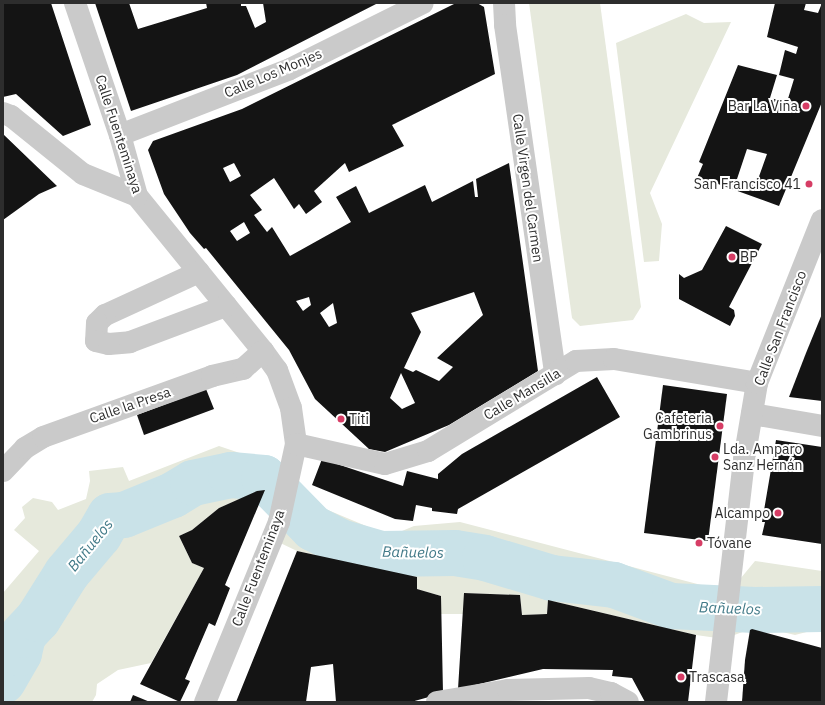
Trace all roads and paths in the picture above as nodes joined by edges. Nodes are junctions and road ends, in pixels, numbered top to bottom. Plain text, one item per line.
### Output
1 (75, 3) edge
2 (423, 3) edge
3 (504, 3) edge
4 (3, 113) edge
5 (120, 136) junction
6 (137, 196) junction
7 (822, 220) edge
8 (199, 272) junction
9 (226, 306) junction
10 (263, 351) junction
11 (555, 374) junction
12 (757, 383) junction
13 (752, 414) junction
14 (822, 426) edge
15 (296, 444) junction
16 (3, 471) edge
17 (205, 702) edge
18 (437, 702) edge
19 (628, 702) edge
20 (716, 702) edge

1 - 5 street, Calle Fuenteminaya
2 - 5 street, Calle Los Monjes
3 - 11 street, Calle Virgen del Carmen
4 - 6 street
5 - 6 street, Calle Fuenteminaya
6 - 8 street, Calle Fuenteminaya
7 - 12 street, Calle San Francisco
8 - 9 street, Calle Fuenteminaya
8 - 9 street
9 - 10 street, Calle Fuenteminaya
10 - 15 street, Calle Fuenteminaya
10 - 16 street, Calle la Presa
11 - 12 street, Calle Mansilla
11 - 15 street, Calle Mansilla
12 - 13 street, Calle San Francisco
13 - 14 street
13 - 20 street, Calle San Francisco
15 - 17 street, Calle Fuenteminaya
18 - 19 street

